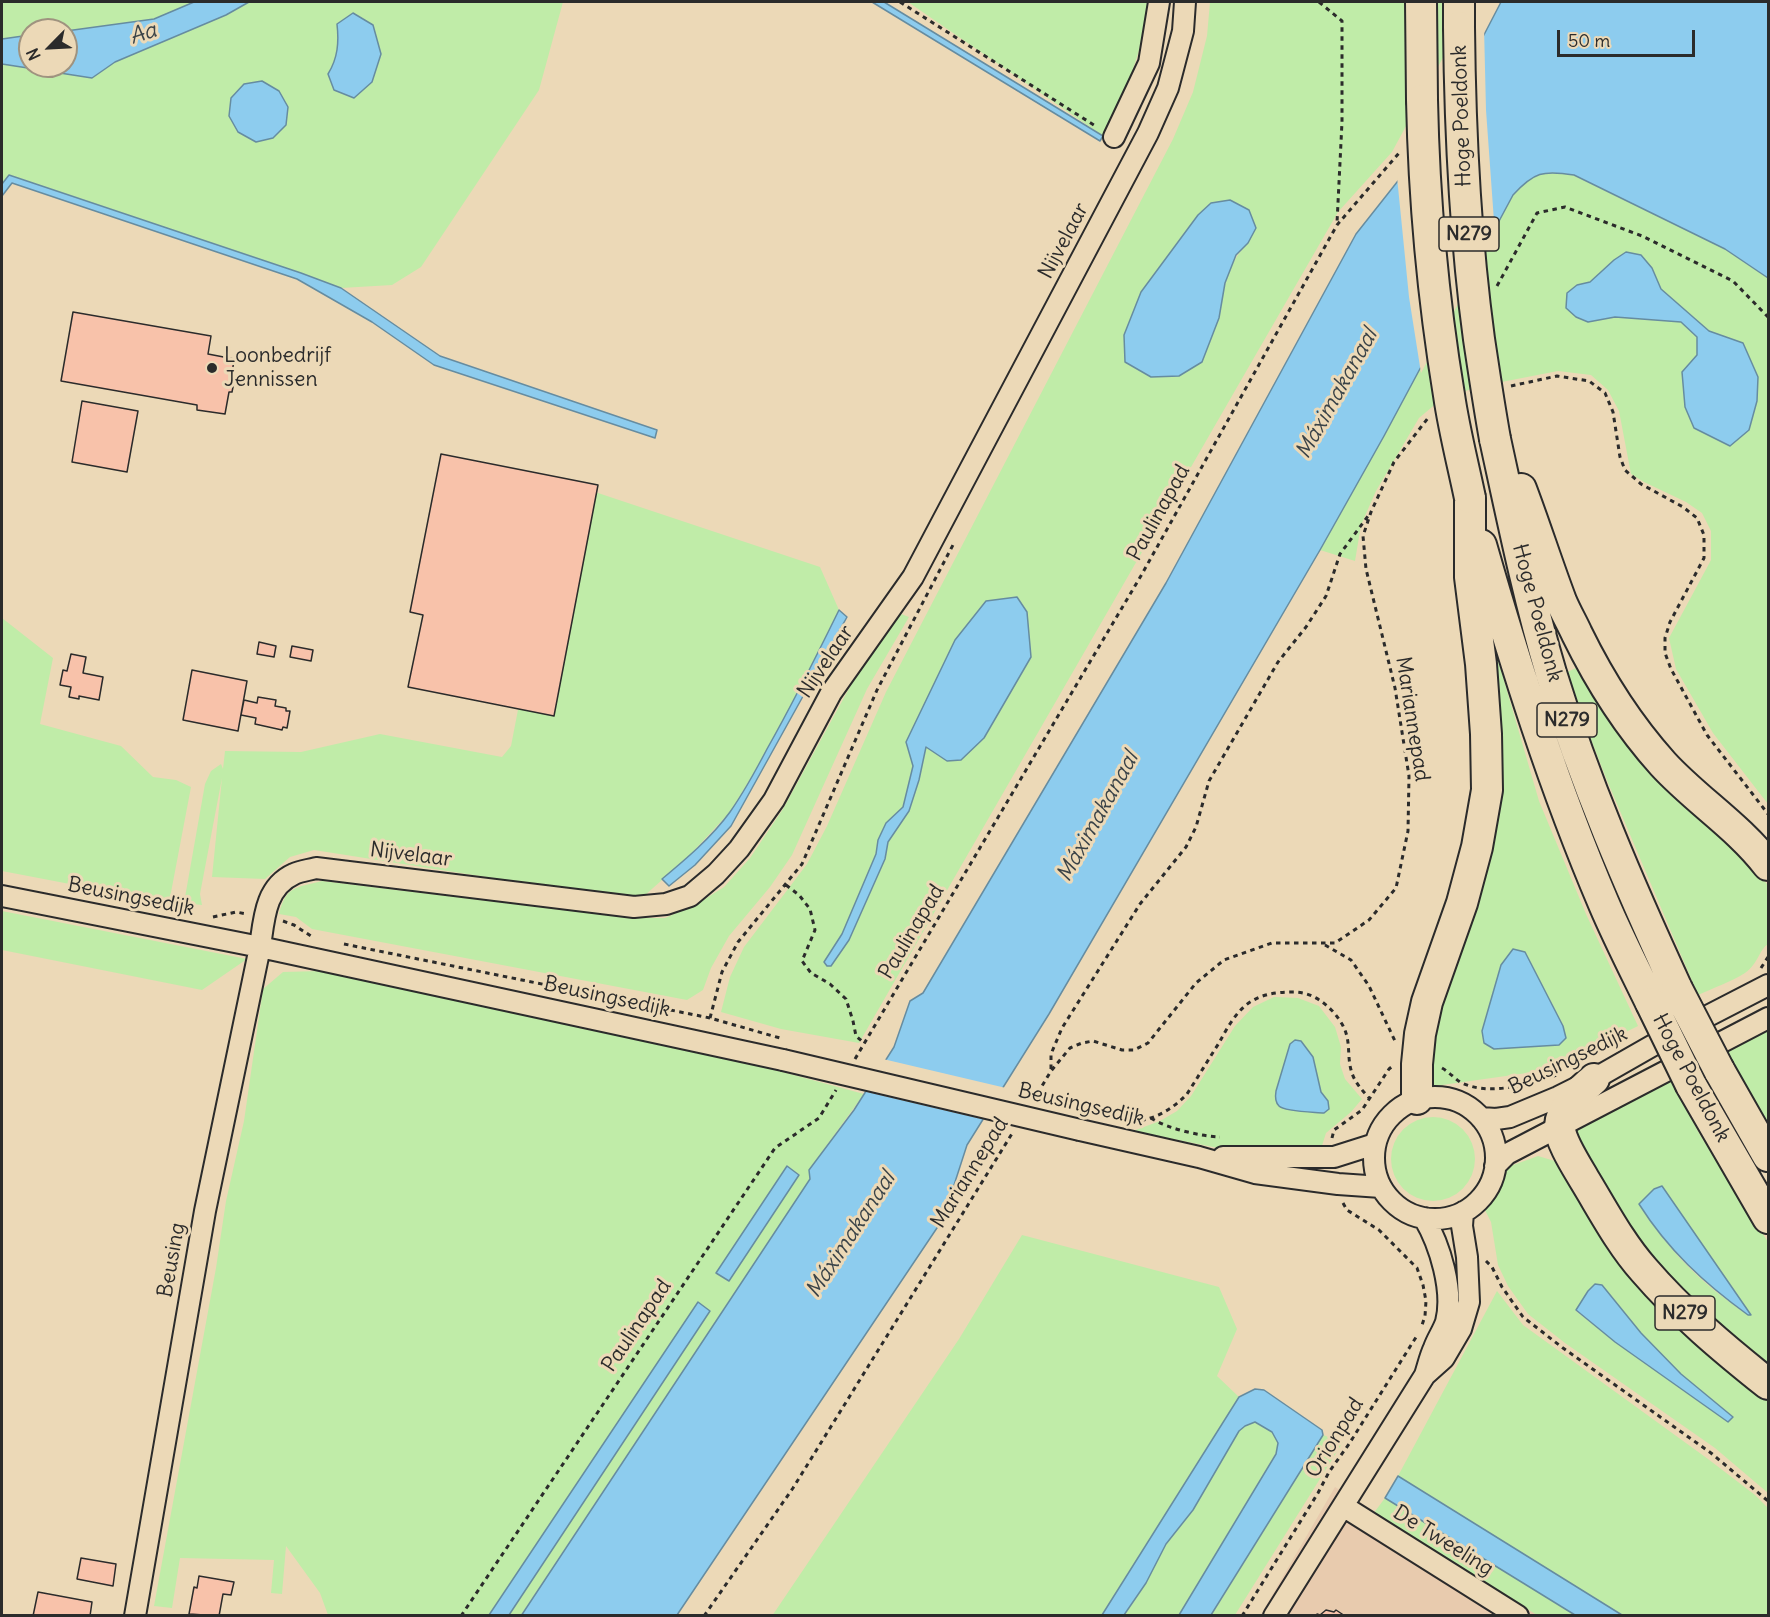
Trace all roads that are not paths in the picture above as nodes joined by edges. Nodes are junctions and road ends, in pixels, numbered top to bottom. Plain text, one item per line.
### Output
1 (1159, 2) edge
2 (1185, 2) edge
3 (1421, 2) edge
4 (1459, 14) edge
5 (1114, 137) road end
6 (1495, 439) junction
7 (1470, 498) junction
8 (1768, 865) edge
9 (2, 896) edge
10 (260, 947) junction
11 (1764, 977) edge
12 (1768, 1018) edge
13 (1594, 1079) junction
14 (1417, 1099) junction
15 (1481, 1118) junction
16 (1559, 1128) junction
17 (1375, 1144) junction
18 (1768, 1156) edge
19 (1199, 1157) junction
20 (1495, 1166) junction
21 (1381, 1187) junction
22 (1463, 1212) junction
23 (1424, 1218) junction
24 (1768, 1218) edge
25 (1425, 1375) junction
26 (1768, 1384) edge
27 (1343, 1506) junction
28 (135, 1616) edge
29 (1274, 1616) edge
30 (1518, 1616) edge

1 - 5 street
2 - 10 street, Nijvelaar
3 - 7 highway, Hoge Poeldonk / N279, bridge
4 - 6 highway, Hoge Poeldonk / N279, bridge
6 - 8 highway, N279
6 - 18 highway, Hoge Poeldonk / N279, bridge
7 - 14 highway, N279
7 - 24 highway, Hoge Poeldonk / N279, bridge
9 - 10 street, Beusingsedijk
10 - 19 street, Beusingsedijk, bridge
10 - 28 street, Beusing
11 - 13 street, Beusingsedijk
12 - 16 street
13 - 15 street, Beusingsedijk
13 - 16 highway
14 - 15 street
14 - 17 street
15 - 20 street
16 - 20 street
16 - 26 highway, N279
17 - 19 street, Beusingsedijk
17 - 21 street
19 - 21 street, Beusingsedijk
20 - 22 street
21 - 23 street
22 - 23 street
22 - 25 street
23 - 25 street
25 - 27 street
27 - 29 street
27 - 30 street, De Tweeling

